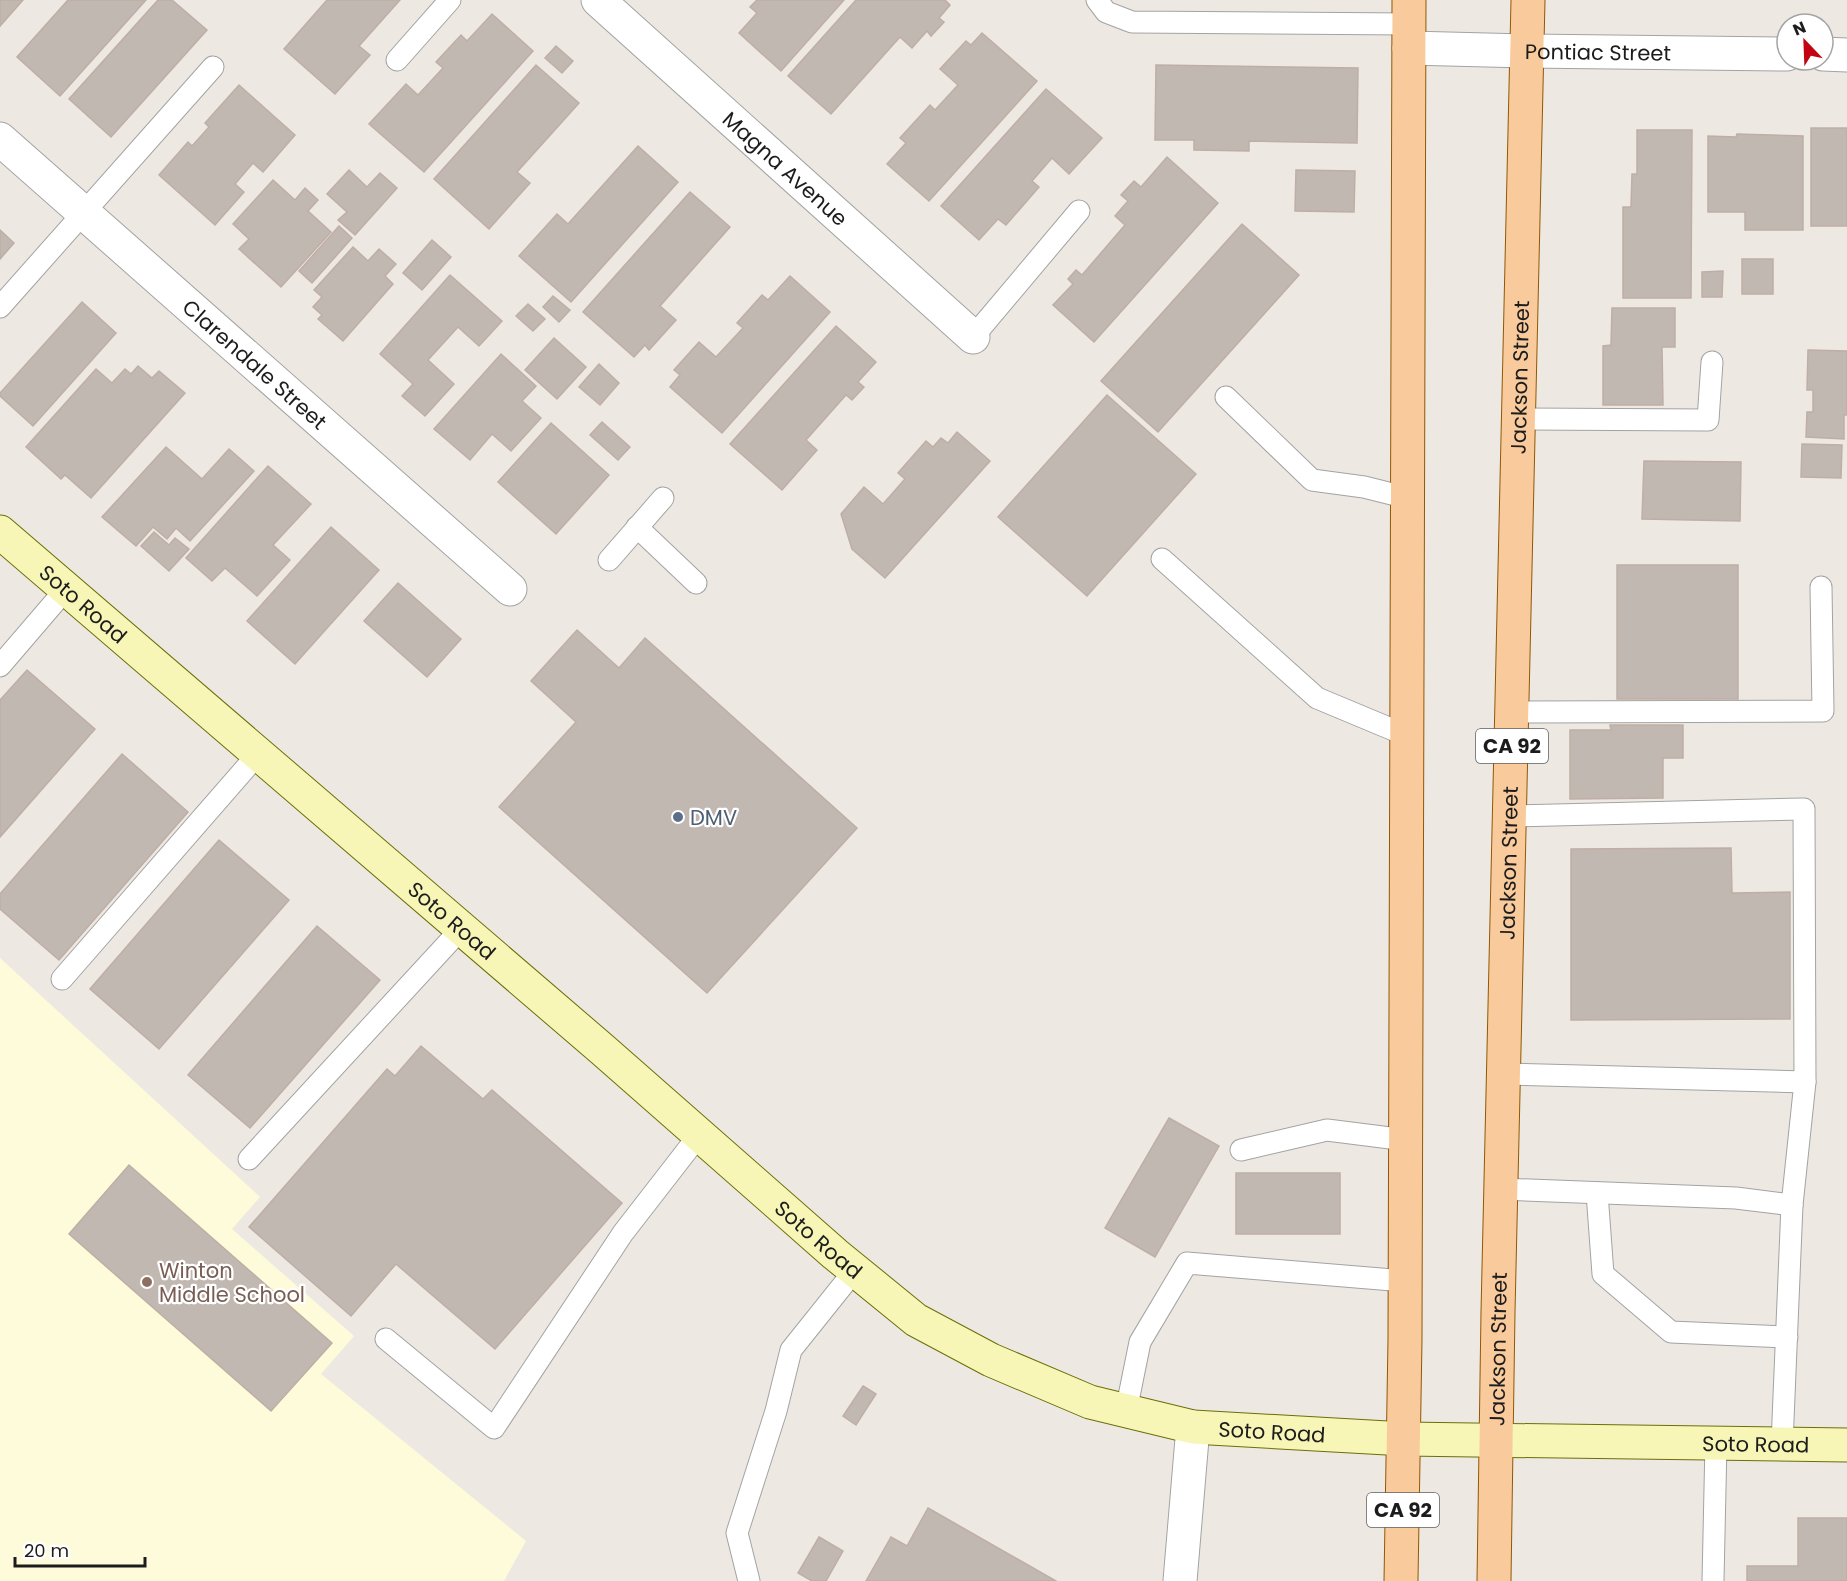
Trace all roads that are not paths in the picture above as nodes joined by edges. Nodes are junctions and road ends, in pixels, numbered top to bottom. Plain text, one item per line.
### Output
1 (450, 0) edge
2 (598, 0) edge
3 (1097, 0) edge
4 (1528, 0) edge
5 (1409, 24) edge
6 (1528, 51) junction
7 (1775, 54) edge
8 (397, 60) dead end
9 (213, 67) dead end
10 (0, 139) edge
11 (1079, 211) dead end
12 (84, 213) junction
13 (0, 307) edge
14 (973, 337) joint
15 (1712, 362) dead end
16 (1226, 397) dead end
17 (1519, 419) junction
18 (663, 498) dead end
19 (1408, 498) junction
20 (637, 527) junction
21 (0, 532) edge
22 (1162, 559) dead end
23 (609, 560) dead end
24 (696, 583) dead end
25 (1821, 587) dead end
26 (66, 589) junction
27 (510, 589) dead end
28 (0, 666) edge
29 (1512, 712) junction
30 (1408, 736) junction
31 (258, 754) junction
32 (1510, 816) junction
33 (461, 929) junction
34 (62, 979) dead end
35 (1504, 1074) junction
36 (1805, 1082) junction
37 (699, 1134) junction
38 (1406, 1140) junction
39 (1241, 1150) dead end
40 (249, 1159) dead end
41 (1501, 1190) junction
42 (1597, 1193) junction
43 (1792, 1205) junction
44 (855, 1270) junction
45 (1405, 1281) junction
46 (1786, 1337) junction
47 (387, 1340) dead end
48 (1126, 1411) junction
49 (1193, 1427) junction
50 (1405, 1439) junction
51 (1496, 1440) junction
52 (1716, 1443) junction
53 (1782, 1444) junction
54 (1847, 1445) edge
55 (749, 1581) edge
56 (1180, 1581) edge
57 (1401, 1581) edge
58 (1494, 1581) edge
59 (1713, 1581) edge

1 - 8 lane
2 - 14 street, Magna Avenue
3 - 5 lane
4 - 6 main road, Jackson Street / CA 92
5 - 6 street, Pontiac Street
5 - 19 main road, CA 92
6 - 7 street, Pontiac Street
6 - 17 main road, Jackson Street / CA 92
9 - 12 lane
10 - 12 street, Clarendale Street
11 - 14 lane
12 - 13 lane
12 - 27 street, Clarendale Street
15 - 17 lane
16 - 19 lane
17 - 29 main road, Jackson Street / CA 92
18 - 20 lane
19 - 30 main road, CA 92
20 - 23 lane
20 - 24 lane
21 - 26 street, Soto Road
22 - 30 lane
25 - 29 lane
26 - 28 lane
26 - 31 street, Soto Road
29 - 32 main road, Jackson Street / CA 92
30 - 38 main road, CA 92
31 - 33 street, Soto Road
31 - 34 lane
32 - 35 main road, Jackson Street / CA 92
32 - 36 lane
33 - 37 street, Soto Road
33 - 40 lane
35 - 36 lane
35 - 41 main road, Jackson Street / CA 92
36 - 43 lane
37 - 44 street, Soto Road
37 - 47 lane
38 - 39 lane
38 - 45 main road, CA 92
41 - 42 lane
41 - 51 main road, Jackson Street / CA 92
42 - 43 lane
42 - 46 lane
43 - 46 lane
44 - 48 street, Soto Road
44 - 55 lane
45 - 48 lane
45 - 50 main road, CA 92
46 - 53 lane
48 - 49 street, Soto Road
49 - 50 street, Soto Road
49 - 56 street
50 - 51 street, Soto Road
50 - 57 main road, CA 92
51 - 52 street, Soto Road
51 - 58 main road, Jackson Street / CA 92
52 - 53 street, Soto Road
52 - 59 lane
53 - 54 street, Soto Road

